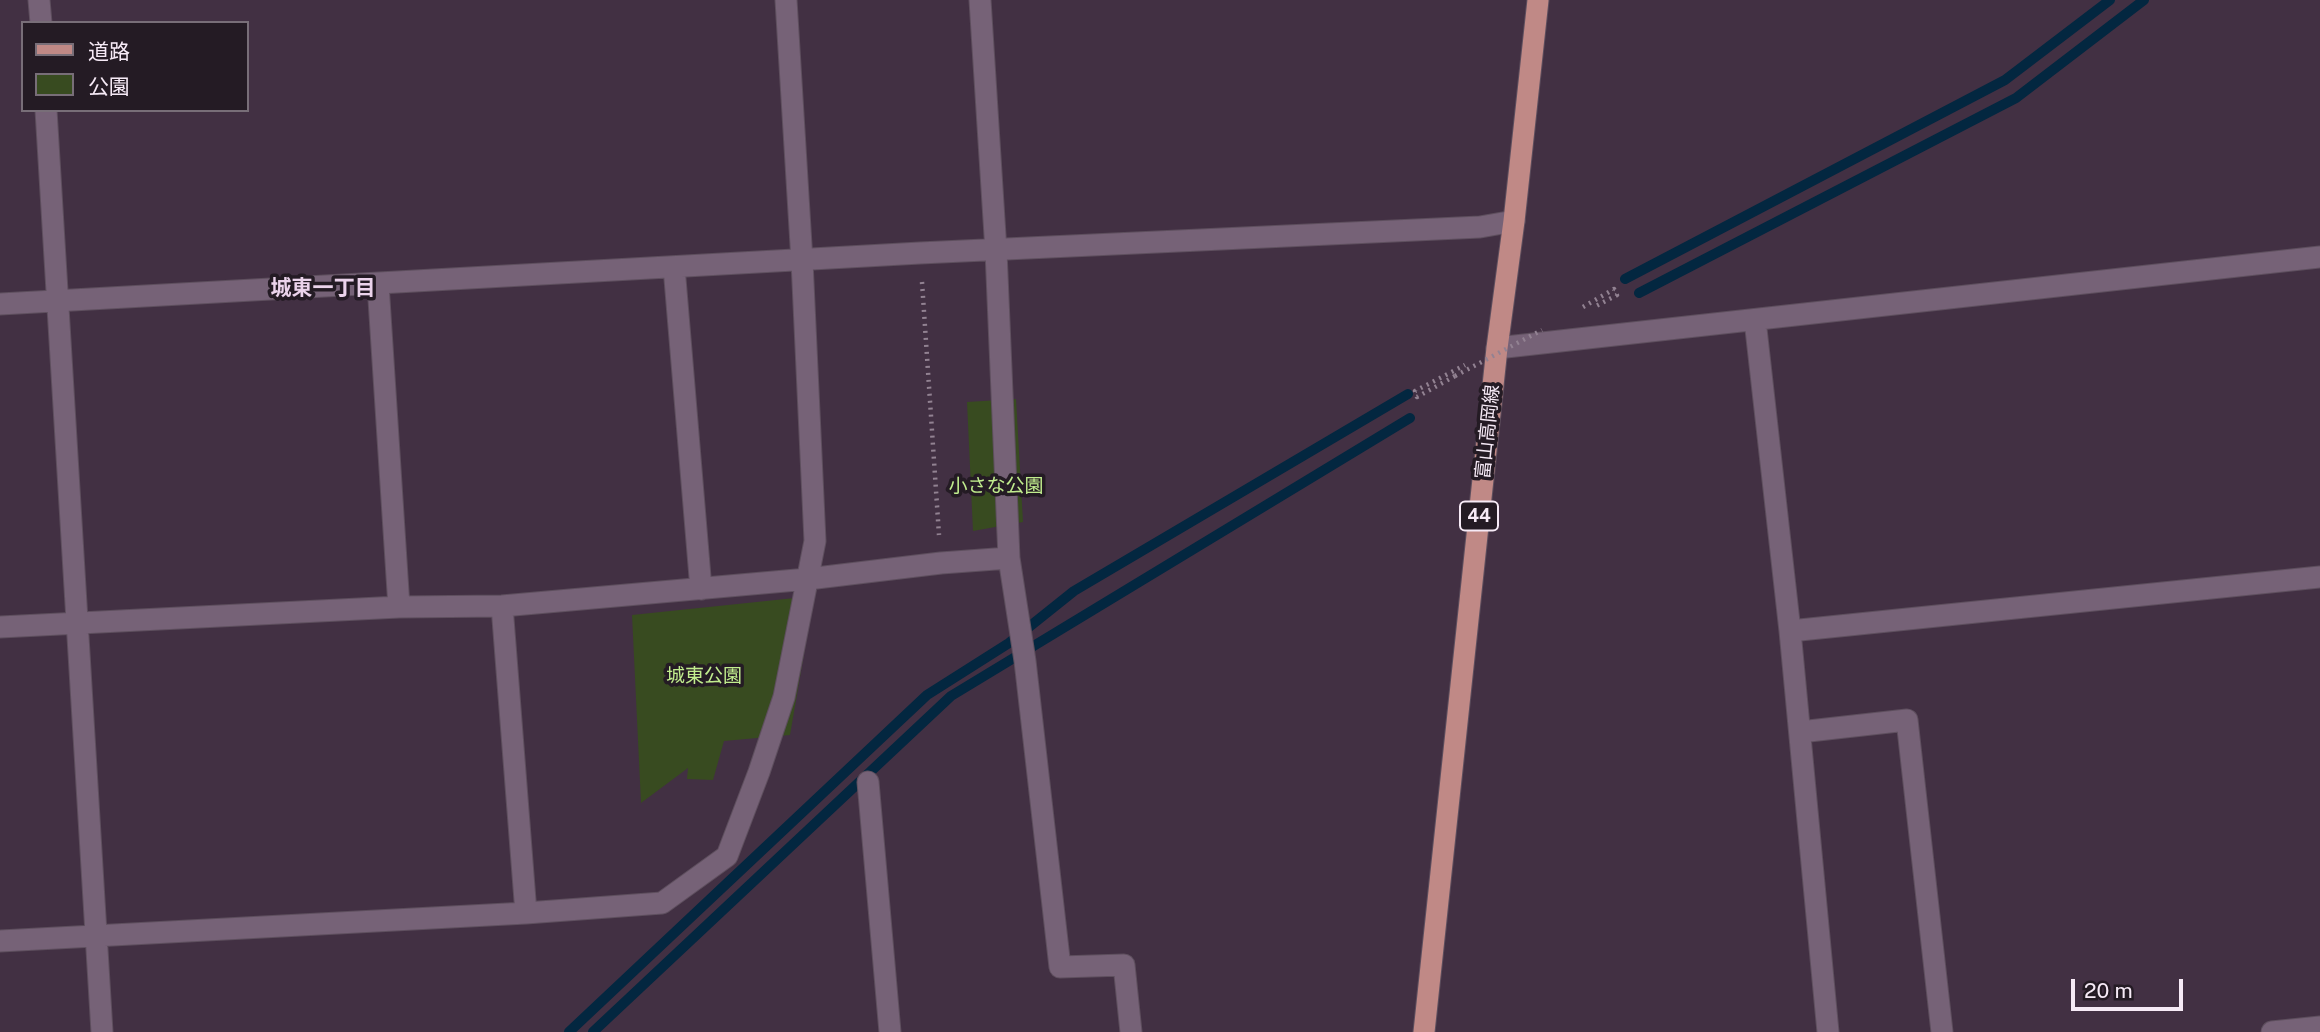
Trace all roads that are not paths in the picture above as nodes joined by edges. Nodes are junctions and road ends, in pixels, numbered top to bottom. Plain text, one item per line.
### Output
1 (39, 0) edge
2 (786, 0) edge
3 (980, 0) edge
4 (1538, 0) edge
5 (40, 21) edge
6 (46, 112) edge
7 (1514, 221) junction
8 (996, 251) junction
9 (2320, 257) edge
10 (802, 261) junction
11 (674, 267) junction
12 (378, 284) junction
13 (59, 301) junction
14 (0, 304) edge
15 (1755, 320) junction
16 (1497, 348) junction
17 (1009, 558) junction
18 (2320, 577) edge
19 (808, 579) junction
20 (701, 589) junction
21 (502, 606) junction
22 (399, 607) junction
23 (77, 623) junction
24 (0, 627) edge
25 (1790, 631) junction
26 (1800, 732) junction
27 (868, 782) dead end
28 (526, 913) junction
29 (96, 936) junction
30 (0, 941) edge
31 (2320, 1027) edge
32 (102, 1032) edge
33 (890, 1032) edge
34 (1131, 1032) edge
35 (1424, 1032) edge
36 (1828, 1032) edge
37 (1942, 1032) edge
38 (2272, 1032) edge

1 - 5 street
2 - 10 street
3 - 8 street
4 - 7 main road, 富山高岡線 / 44
6 - 13 street
7 - 8 street
7 - 16 main road, 富山高岡線 / 44
8 - 10 street
8 - 17 street
9 - 15 street
10 - 11 street
10 - 19 street
11 - 12 street
11 - 20 street
12 - 13 street
12 - 22 street
13 - 14 street
13 - 23 street
15 - 16 street
15 - 25 street
16 - 35 main road, 富山高岡線 / 44
17 - 19 street
17 - 34 street
18 - 25 street
19 - 20 street
19 - 28 street
20 - 21 street
21 - 22 street
21 - 28 street
22 - 23 street
23 - 24 street
23 - 29 street
25 - 26 street
26 - 36 street
26 - 37 street
27 - 33 street
28 - 29 street
29 - 30 street
29 - 32 street
31 - 38 street

